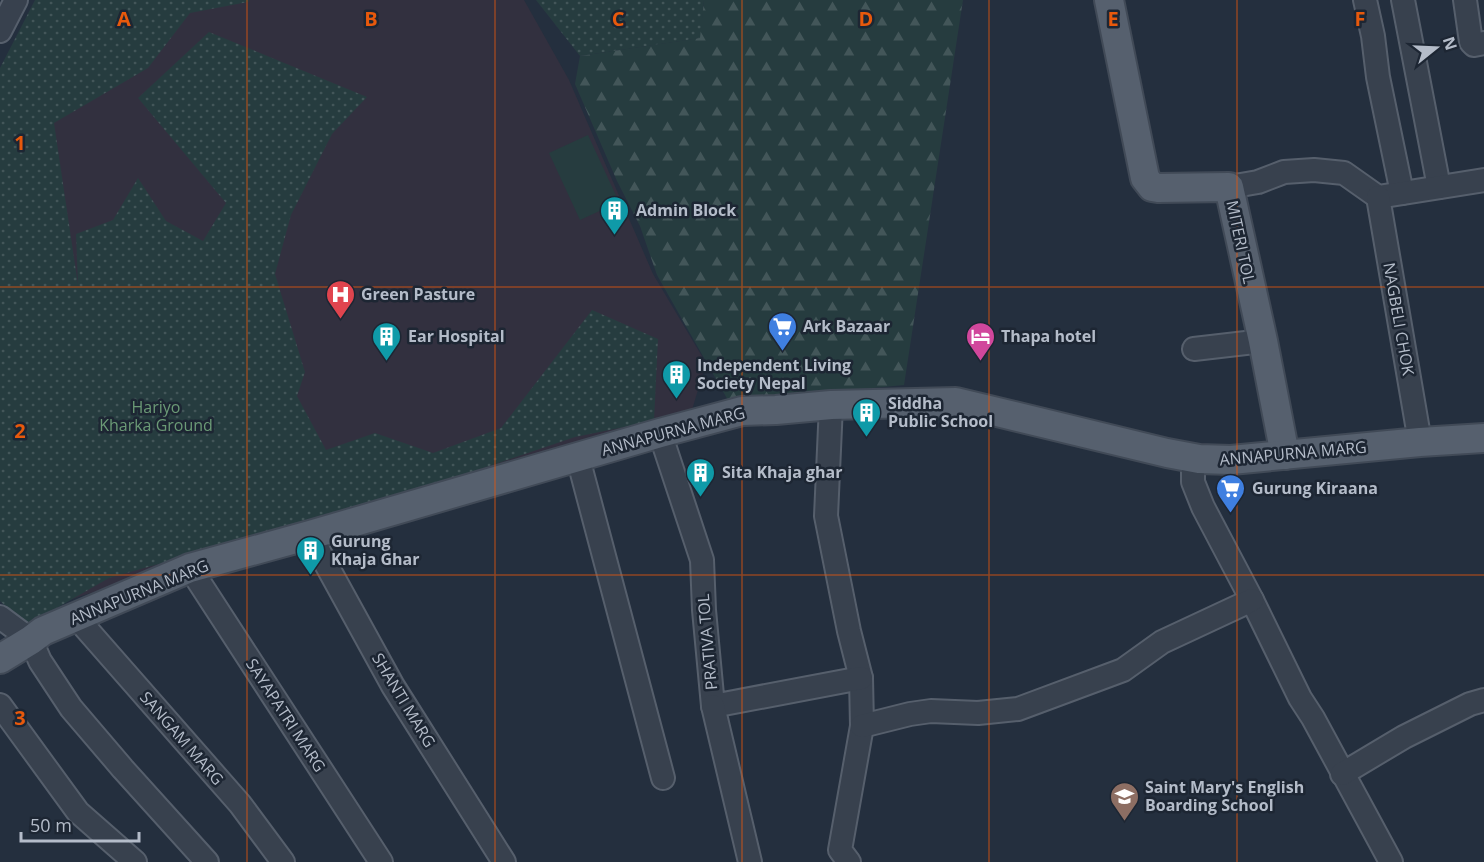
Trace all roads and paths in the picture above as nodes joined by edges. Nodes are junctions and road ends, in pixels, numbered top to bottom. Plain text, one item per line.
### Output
1 (16, 0) edge
2 (1109, 0) edge
3 (1365, 0) edge
4 (1403, 0) edge
5 (1465, 0) edge
6 (0, 31) edge
7 (1484, 44) edge
8 (1484, 180) edge
9 (1229, 187) junction
10 (1439, 187) junction
11 (1402, 193) junction
12 (1378, 197) junction
13 (1263, 341) junction
14 (1194, 349) dead end
15 (831, 405) junction
16 (660, 433) junction
17 (1484, 438) edge
18 (1420, 442) junction
19 (1285, 455) junction
20 (578, 458) junction
21 (1199, 459) junction
22 (310, 535) junction
23 (190, 568) junction
24 (1252, 600) junction
25 (76, 616) junction
26 (0, 617) edge
27 (32, 640) junction
28 (0, 659) edge
29 (861, 678) junction
30 (1484, 700) edge
31 (0, 705) edge
32 (713, 706) junction
33 (862, 726) junction
34 (1342, 774) junction
35 (663, 778) dead end
36 (840, 858) edge
37 (135, 862) edge
38 (207, 862) edge
39 (283, 862) edge
40 (381, 862) edge
41 (504, 862) edge
42 (750, 862) edge
43 (1391, 862) edge

1 - 6 street
2 - 9 main road, MITERI TOL
3 - 11 street
4 - 10 street
5 - 7 street
8 - 10 street
9 - 12 street
9 - 13 main road, MITERI TOL
10 - 11 street
11 - 12 street
12 - 18 street, NAGBELI CHOK
13 - 14 street
13 - 19 main road, MITERI TOL
15 - 16 main road, ANNAPURNA MARG
15 - 21 main road, ANNAPURNA MARG
15 - 29 street
16 - 20 main road, ANNAPURNA MARG
16 - 32 street, PRATIVA TOL
17 - 18 main road, ANNAPURNA MARG
18 - 19 main road, ANNAPURNA MARG
19 - 21 main road, ANNAPURNA MARG
20 - 22 main road, ANNAPURNA MARG
20 - 35 street
21 - 24 street
22 - 23 main road, ANNAPURNA MARG
22 - 41 street, SHANTI MARG
23 - 25 main road, ANNAPURNA MARG
23 - 40 street, SAYAPATRI MARG
24 - 33 street
24 - 34 street
25 - 27 main road, ANNAPURNA MARG
25 - 39 street, SANGAM MARG
26 - 27 street
27 - 28 main road, ANNAPURNA MARG
27 - 38 street
29 - 32 street, PRATIVA TOL
29 - 33 street
30 - 34 street
31 - 37 street
32 - 42 street
33 - 36 street
34 - 43 street

